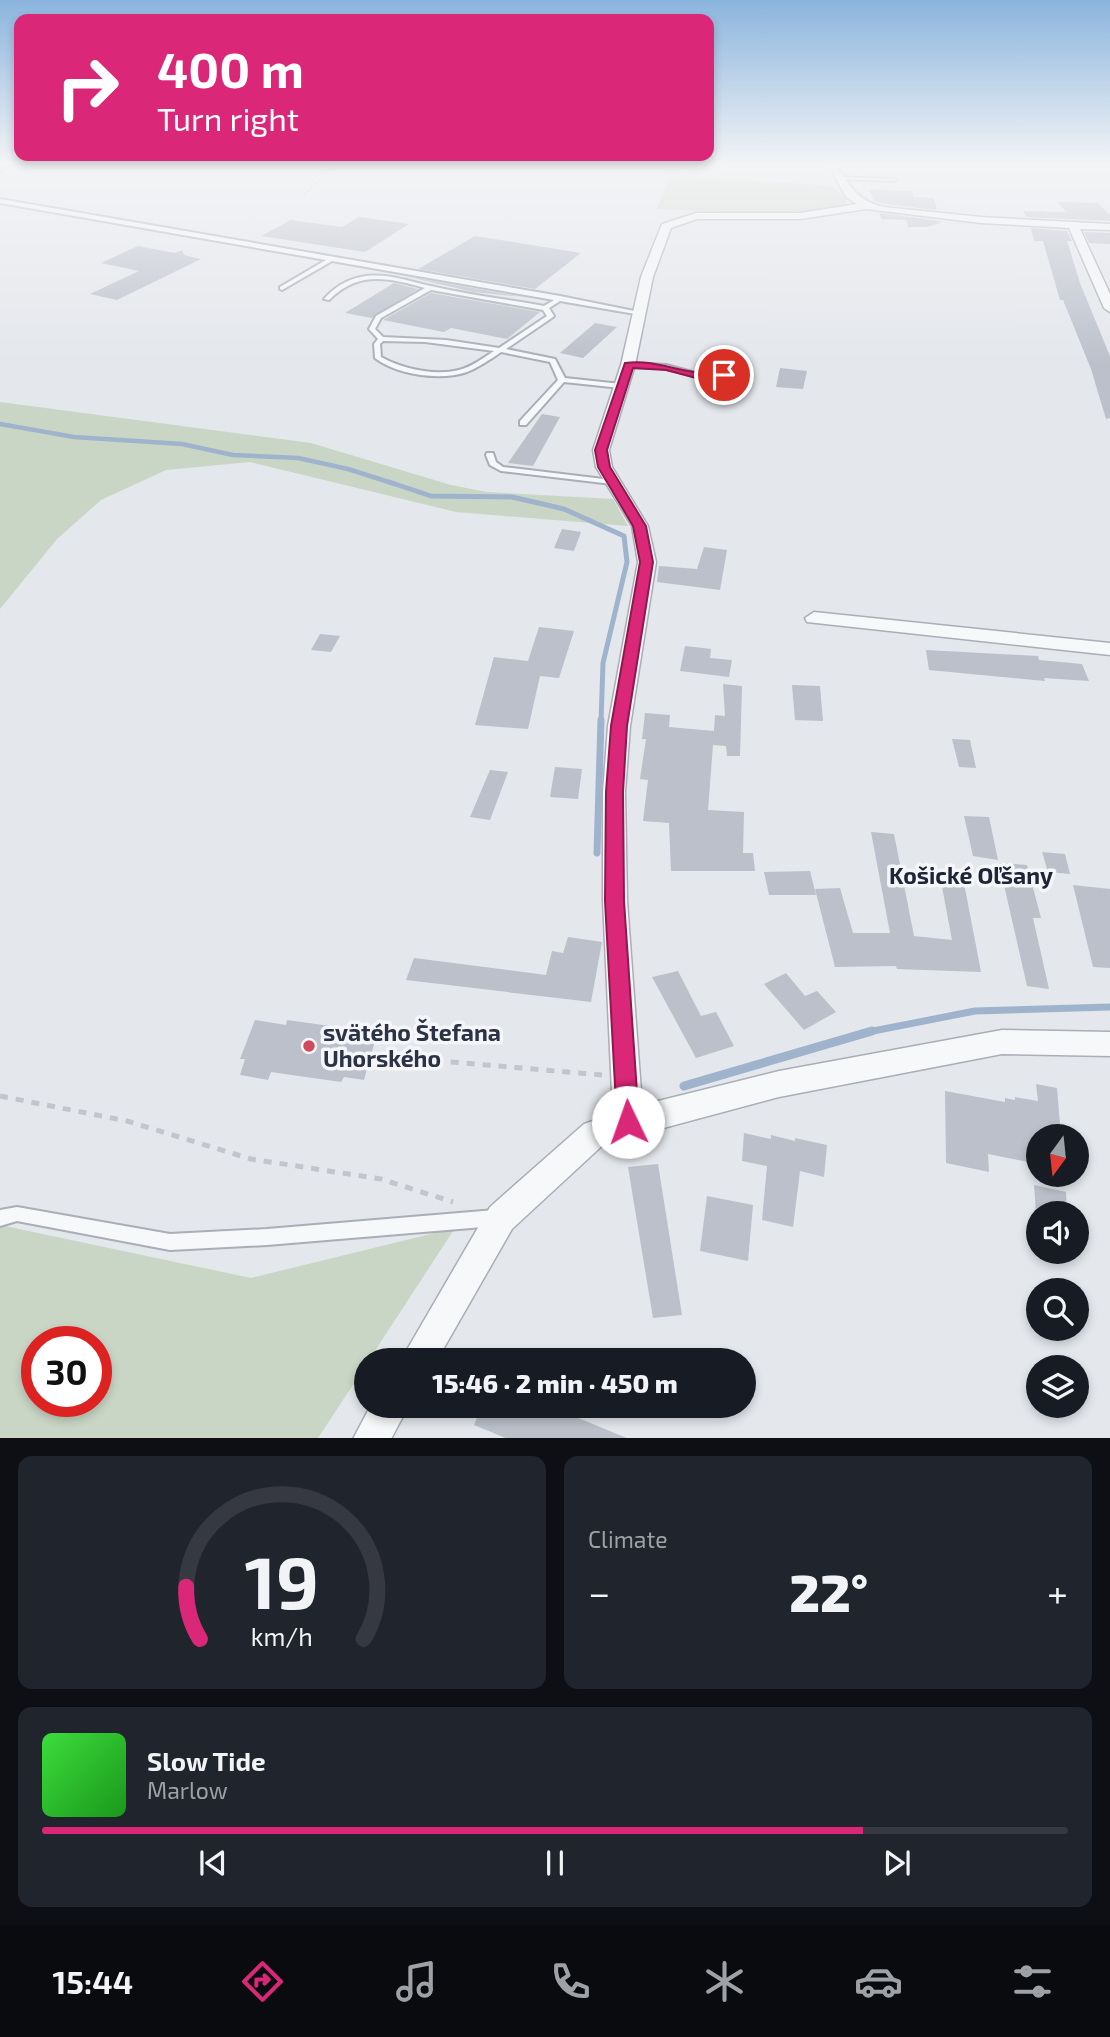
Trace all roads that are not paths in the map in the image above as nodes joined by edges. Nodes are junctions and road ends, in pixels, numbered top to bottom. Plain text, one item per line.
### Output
1 (165, 230) edge
2 (663, 230) edge
3 (1075, 230) edge
4 (323, 258) junction
5 (331, 259) junction
6 (361, 264) junction
7 (456, 283) junction
8 (282, 288) dead end
9 (430, 288) junction
10 (444, 290) junction
11 (560, 298) junction
12 (327, 299) dead end
13 (545, 307) junction
14 (1110, 308) edge
15 (641, 313) junction
16 (381, 339) junction
17 (498, 349) junction
18 (731, 353) dead end
19 (628, 365) junction
20 (562, 380) junction
21 (621, 386) junction
22 (523, 423) dead end
23 (490, 455) dead end
24 (612, 482) junction
25 (814, 618) dead end
26 (1110, 649) edge
27 (1110, 1044) edge
28 (628, 1122) junction
29 (0, 1218) edge
30 (502, 1218) junction
31 (425, 1348) edge
32 (383, 1418) edge
33 (371, 1438) edge

1 - 4 lane
2 - 15 street
3 - 14 street
4 - 5 lane
4 - 6 lane
5 - 6 lane
5 - 8 lane
6 - 7 lane
7 - 10 lane
7 - 11 lane
9 - 10 lane
9 - 12 lane
9 - 16 lane
10 - 13 lane
11 - 13 lane
11 - 15 lane
13 - 17 lane
15 - 19 street
16 - 17 lane
16 - 17 lane
17 - 20 lane
18 - 19 lane
19 - 21 street
20 - 21 lane
20 - 22 lane
21 - 24 street
23 - 24 lane
24 - 28 street
25 - 26 street
27 - 28 street
28 - 30 street
29 - 30 lane
30 - 31 street
32 - 33 street

